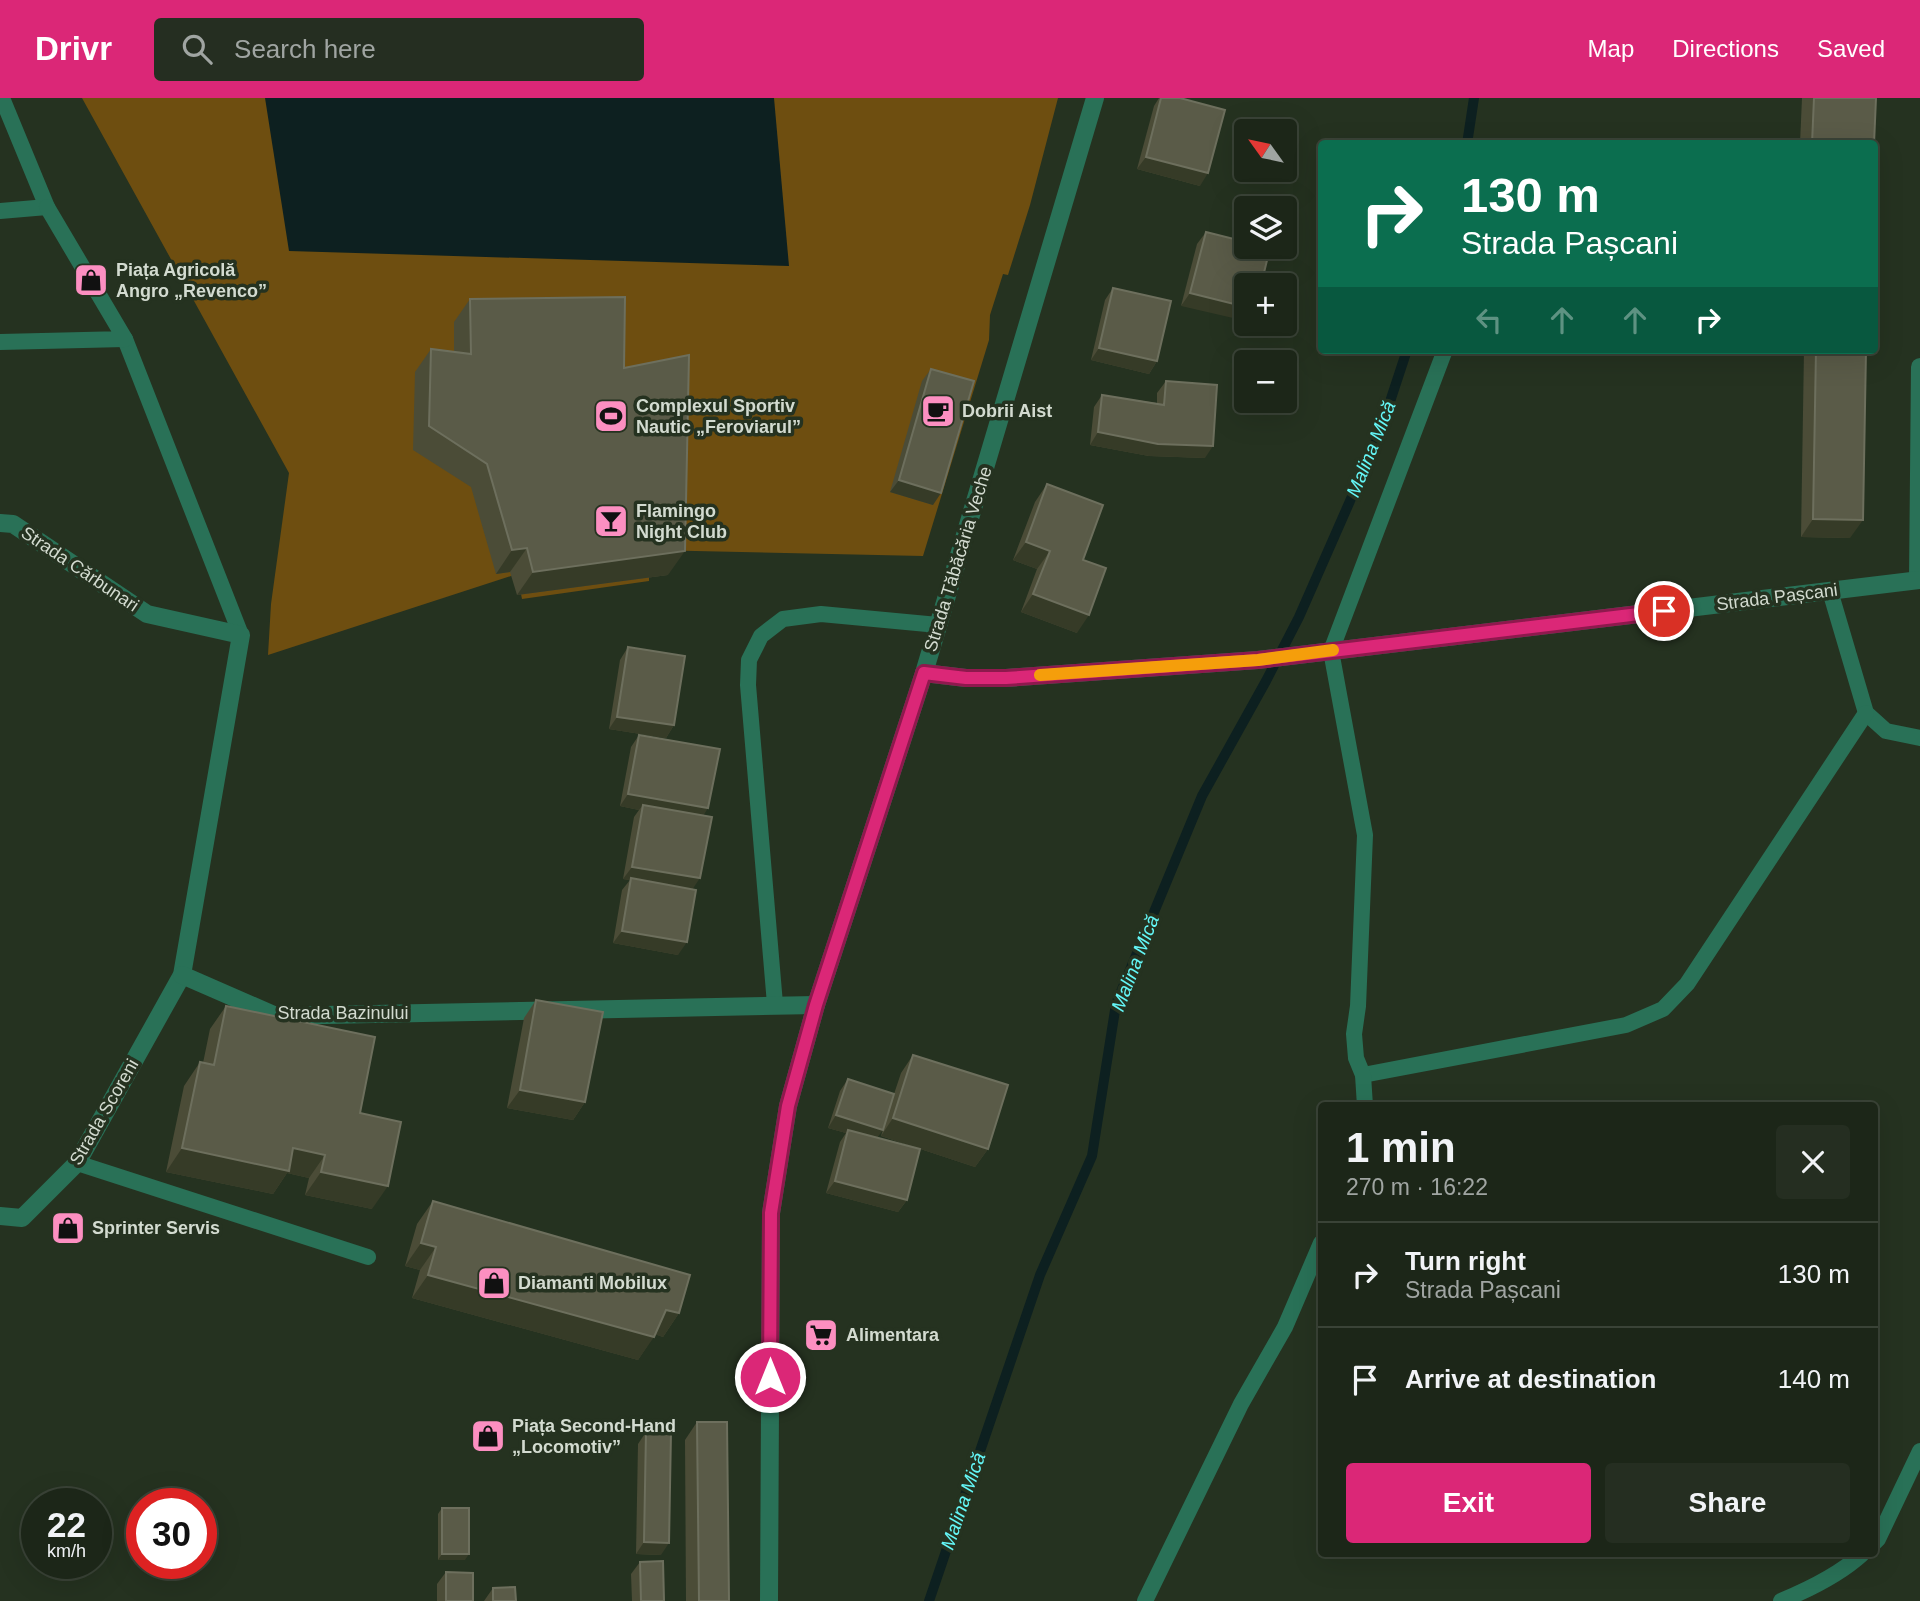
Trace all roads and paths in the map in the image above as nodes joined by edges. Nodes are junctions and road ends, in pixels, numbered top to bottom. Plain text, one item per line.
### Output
1 (2, 98) edge
2 (1095, 98) edge
3 (47, 207) junction
4 (0, 211) edge
5 (125, 339) junction
6 (0, 342) edge
7 (1442, 354) edge
8 (1920, 367) edge
9 (0, 523) edge
10 (1919, 580) edge
11 (1830, 591) junction
12 (938, 625) junction
13 (241, 635) junction
14 (1331, 651) junction
15 (924, 673) junction
16 (1866, 713) junction
17 (1920, 738) edge
18 (182, 975) junction
19 (775, 1004) junction
20 (816, 1005) junction
21 (1363, 1075) junction
22 (1364, 1102) edge
23 (77, 1163) junction
24 (0, 1216) edge
25 (1318, 1249) edge
26 (368, 1257) dead end
27 (1920, 1451) edge
28 (1878, 1539) edge
29 (1859, 1557) edge
30 (769, 1601) edge
31 (1144, 1601) edge
32 (1781, 1601) edge

1 - 3 lane
2 - 12 street, Strada Tăbăcăria Veche
3 - 4 lane
3 - 5 lane
5 - 6 lane
5 - 13 lane
7 - 14 lane
8 - 10 street
9 - 13 street, Strada Cărbunari
10 - 11 street, Strada Pașcani
11 - 14 street, Strada Pașcani
11 - 16 lane
12 - 15 street, Strada Tăbăcăria Veche
12 - 19 lane
13 - 18 street
14 - 15 street, Strada Pașcani
14 - 21 lane
15 - 20 street, Strada Tăbăcăria Veche
16 - 17 lane
16 - 21 lane
18 - 19 street, Strada Bazinului
18 - 23 street, Strada Scoreni
19 - 20 street, Strada Bazinului
20 - 30 street, Strada Tăbăcăria Veche
21 - 22 lane
23 - 24 street, Strada Scoreni
23 - 26 lane
25 - 31 lane
27 - 28 lane
29 - 32 lane

